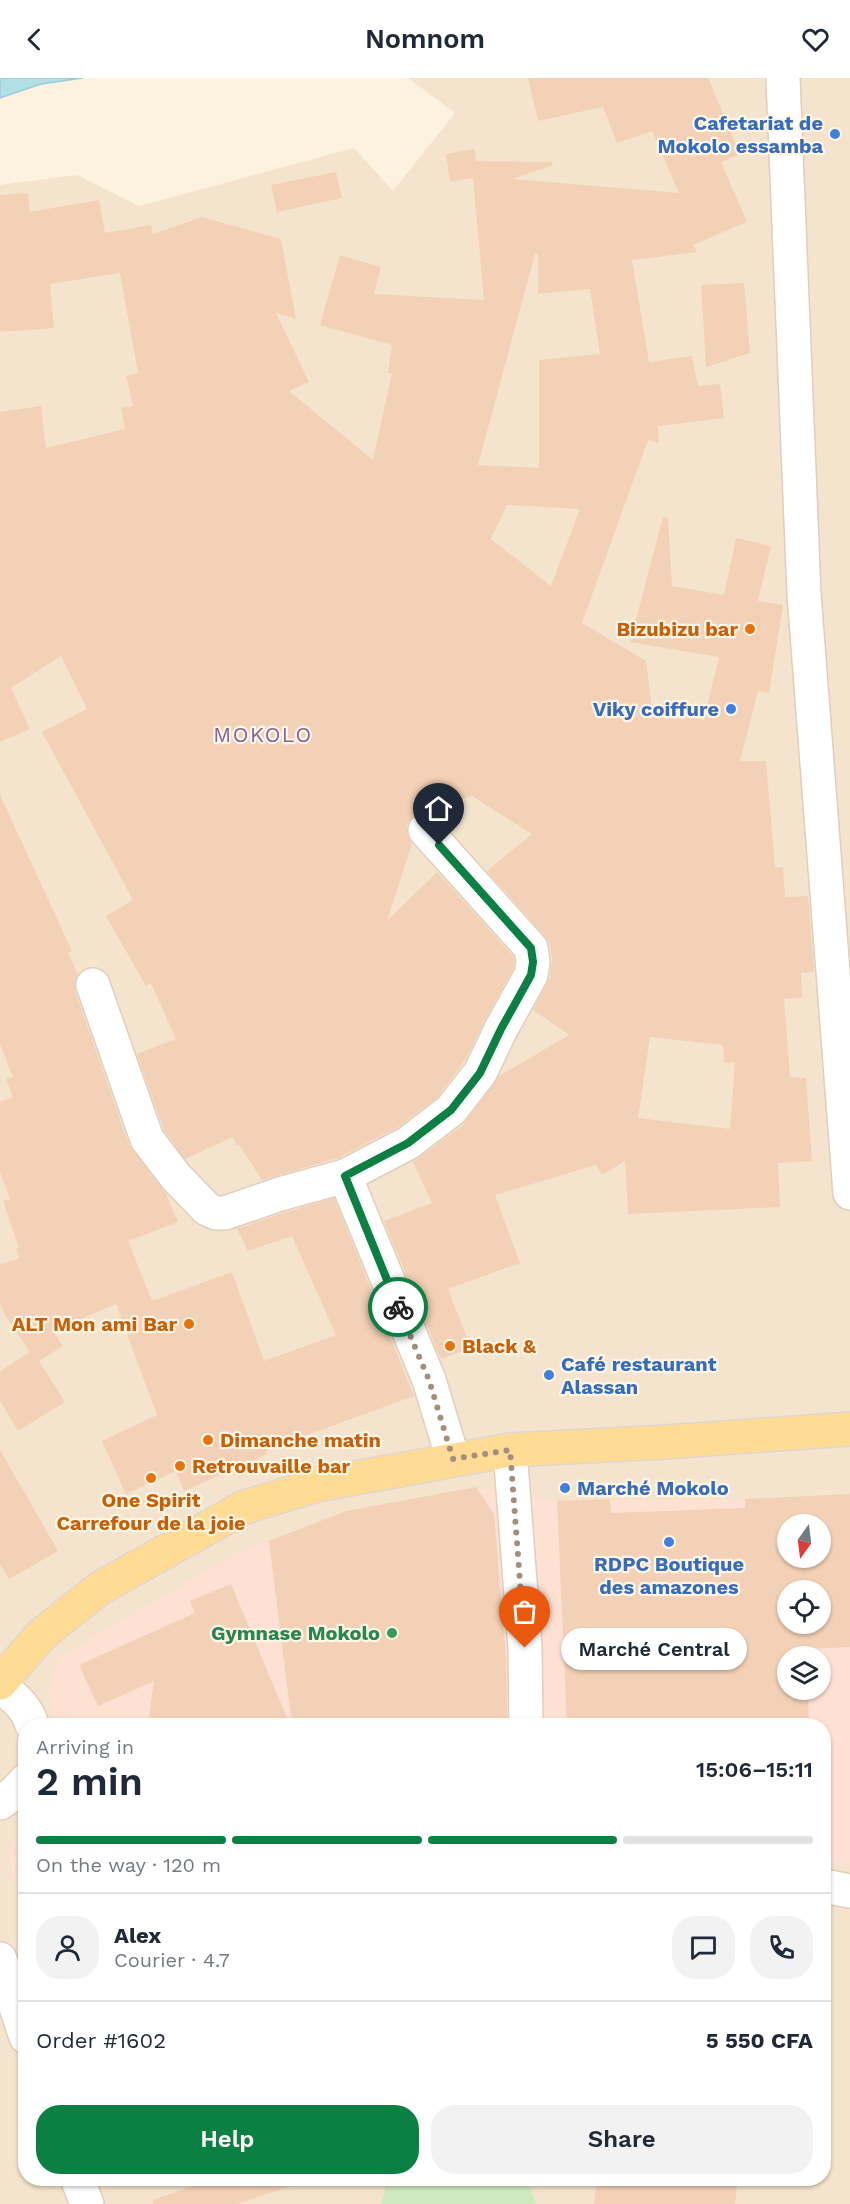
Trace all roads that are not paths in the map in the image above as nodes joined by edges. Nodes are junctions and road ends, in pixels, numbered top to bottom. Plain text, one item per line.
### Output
1 (783, 78) edge
2 (850, 828) edge
3 (425, 830) dead end
4 (824, 849) junction
5 (93, 985) dead end
6 (345, 1176) junction
7 (850, 1193) edge
8 (850, 1429) edge
9 (510, 1450) junction
10 (453, 1459) junction
11 (0, 1685) edge
12 (30, 1718) edge
13 (526, 1718) edge
14 (18, 1789) edge
15 (0, 1803) edge
16 (831, 1887) edge
17 (850, 1891) edge
18 (0, 1959) edge
19 (18, 2013) edge
20 (80, 2186) edge
21 (87, 2204) edge

1 - 4 street
2 - 4 street
3 - 6 street
4 - 7 street
5 - 6 street
6 - 10 street
8 - 9 main road
9 - 10 main road
9 - 13 street
10 - 11 main road
11 - 12 street
14 - 15 street
16 - 17 street
18 - 19 street
20 - 21 street

